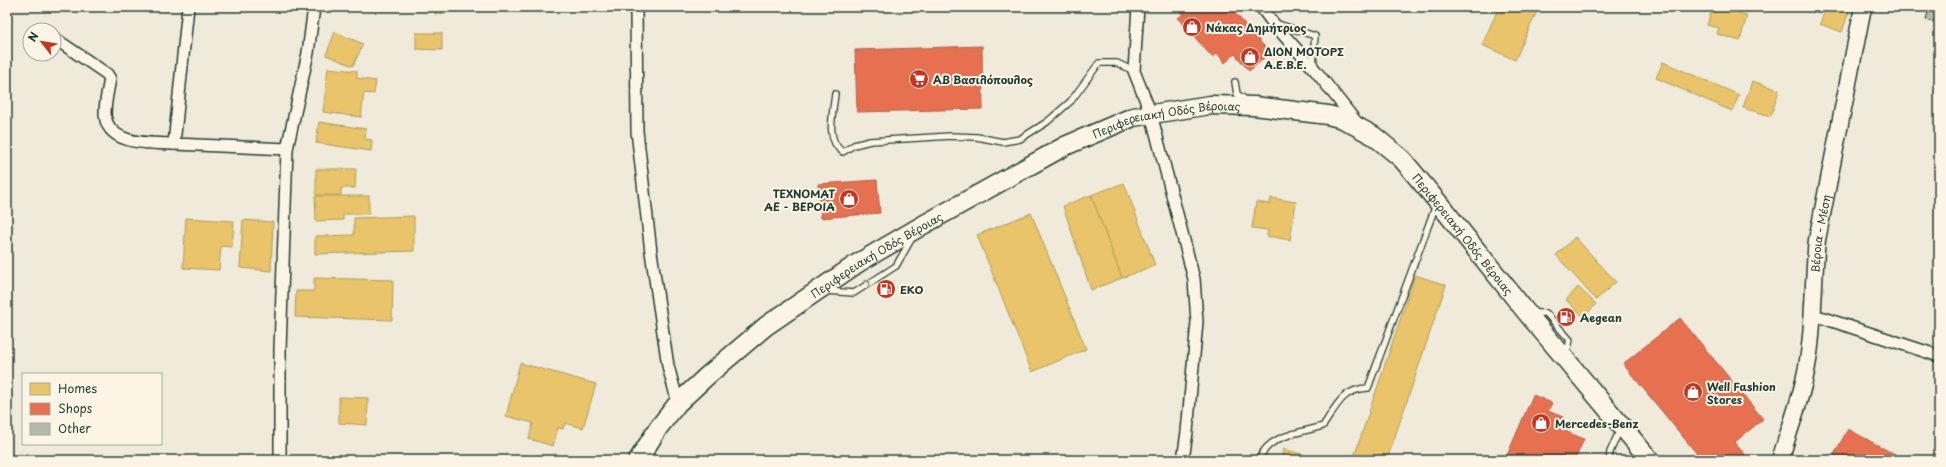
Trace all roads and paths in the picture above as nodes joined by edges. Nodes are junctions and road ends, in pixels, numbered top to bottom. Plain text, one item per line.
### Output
1 (188, 7) edge
2 (314, 7) edge
3 (636, 7) edge
4 (1138, 7) edge
5 (1261, 7) edge
6 (1863, 7) edge
7 (1273, 23) junction
8 (62, 43) edge
9 (1315, 70) junction
10 (1134, 71) junction
11 (1235, 82) dead end
12 (835, 94) dead end
13 (1254, 106) junction
14 (1151, 114) junction
15 (1361, 128) junction
16 (174, 144) junction
17 (287, 149) junction
18 (1437, 201) junction
19 (1814, 315) junction
20 (1939, 356) edge
21 (678, 403) junction
22 (1622, 426) junction
23 (280, 460) edge
24 (638, 460) edge
25 (1183, 460) edge
26 (1259, 460) edge
27 (1609, 460) edge
28 (1650, 460) edge
29 (1780, 460) edge

1 - 16 street
2 - 17 street
3 - 21 street
4 - 10 street
5 - 7 street
6 - 19 street, Βέροια - Μέση
7 - 9 street
7 - 9 lane
8 - 16 street
9 - 15 street
10 - 12 lane
10 - 14 street
11 - 13 lane
13 - 14 main road, Περιφερειακή Οδός Βέροιας
13 - 15 main road, Περιφερειακή Οδός Βέροιας
14 - 21 main road, Περιφερειακή Οδός Βέροιας
14 - 25 street
15 - 18 main road, Περιφερειακή Οδός Βέροιας
16 - 17 street
17 - 23 street
18 - 22 main road, Περιφερειακή Οδός Βέροιας
18 - 26 lane
19 - 20 street
19 - 29 street, Βέροια - Μέση
21 - 24 main road, Περιφερειακή Οδός Βέροιας
22 - 27 lane
22 - 28 main road, Περιφερειακή Οδός Βέροιας

